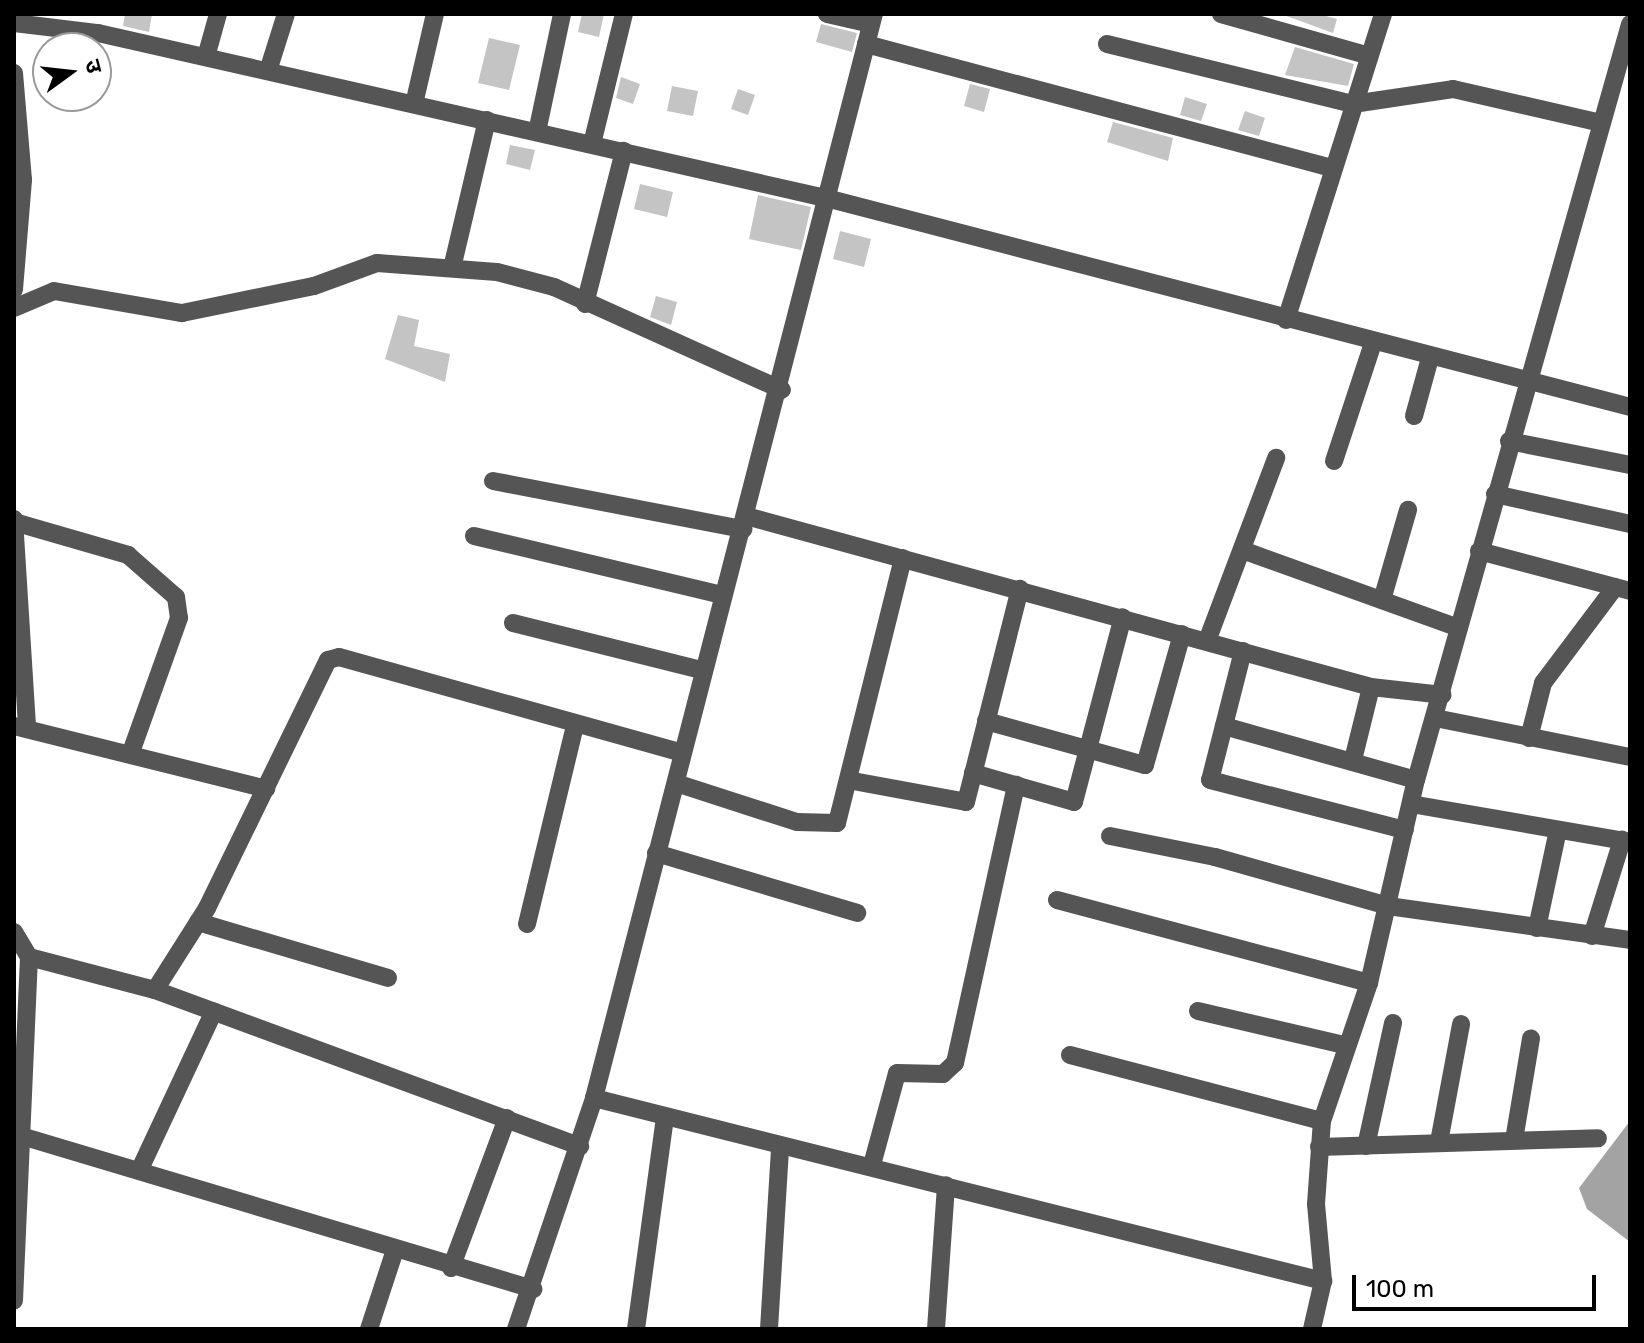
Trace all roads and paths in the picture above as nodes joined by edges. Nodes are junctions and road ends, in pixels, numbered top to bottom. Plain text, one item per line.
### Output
1 (218, 14) edge
2 (286, 14) edge
3 (435, 14) edge
4 (562, 14) edge
5 (624, 14) edge
6 (827, 14) edge
7 (1221, 14) edge
8 (1383, 14) edge
9 (872, 19) edge
10 (14, 23) edge
11 (1630, 24) edge
12 (866, 44) junction
13 (1107, 44) dead end
14 (1369, 56) junction
15 (206, 57) junction
16 (268, 71) junction
17 (14, 73) edge
18 (414, 104) junction
19 (1353, 104) junction
20 (487, 120) junction
21 (1601, 123) junction
22 (537, 132) junction
23 (592, 144) junction
24 (624, 151) junction
25 (1333, 168) junction
26 (830, 199) junction
27 (17, 254) edge
28 (452, 268) junction
29 (14, 290) edge
30 (585, 304) junction
31 (14, 308) edge
32 (1286, 320) junction
33 (1373, 343) junction
34 (1430, 358) junction
35 (1524, 383) junction
36 (782, 390) junction
37 (1630, 407) edge
38 (1414, 416) dead end
39 (1509, 441) junction
40 (1276, 458) dead end
41 (1334, 461) dead end
42 (1630, 465) edge
43 (493, 481) dead end
44 (1495, 494) junction
45 (1408, 510) dead end
46 (14, 520) edge
47 (744, 522) junction
48 (1630, 524) edge
49 (474, 536) dead end
50 (1245, 551) junction
51 (1479, 551) junction
52 (903, 558) junction
53 (1020, 589) junction
54 (1622, 589) edge
55 (721, 595) junction
56 (1382, 600) junction
57 (1123, 617) junction
58 (513, 623) dead end
59 (1459, 628) junction
60 (1182, 634) junction
61 (1207, 641) junction
62 (1243, 651) junction
63 (702, 670) junction
64 (1371, 687) junction
65 (1443, 695) junction
66 (1435, 718) junction
67 (986, 721) junction
68 (575, 725) junction
69 (1224, 726) junction
70 (20, 727) edge
71 (1529, 738) junction
72 (1088, 748) junction
73 (131, 752) junction
74 (682, 753) junction
75 (1630, 757) edge
76 (1353, 760) junction
77 (973, 773) junction
78 (1416, 780) junction
79 (853, 781) junction
80 (676, 783) junction
81 (1016, 785) junction
82 (266, 789) junction
83 (1411, 804) junction
84 (1405, 830) junction
85 (1558, 830) junction
86 (1110, 836) dead end
87 (1626, 841) edge
88 (656, 853) junction
89 (1057, 900) dead end
90 (1388, 906) junction
91 (857, 913) dead end
92 (198, 922) junction
93 (527, 924) dead end
94 (1537, 928) junction
95 (14, 932) edge
96 (1592, 936) junction
97 (1630, 940) edge
98 (29, 957) junction
99 (388, 978) dead end
100 (1369, 983) junction
101 (155, 990) junction
102 (214, 1011) junction
103 (1198, 1011) dead end
104 (1393, 1023) dead end
105 (1461, 1024) dead end
106 (1531, 1038) dead end
107 (1344, 1045) junction
108 (1070, 1055) dead end
109 (594, 1098) junction
110 (507, 1118) junction
111 (665, 1118) junction
112 (1322, 1121) junction
113 (18, 1135) junction
114 (1598, 1138) dead end
115 (1514, 1140) junction
116 (1439, 1142) junction
117 (580, 1146) junction
118 (1366, 1146) junction
119 (1319, 1147) junction
120 (780, 1148) junction
121 (872, 1165) junction
122 (140, 1169) junction
123 (946, 1185) junction
124 (395, 1250) junction
125 (451, 1268) junction
126 (1323, 1281) junction
127 (533, 1289) junction
128 (14, 1301) edge
129 (369, 1329) edge
130 (516, 1329) edge
131 (636, 1329) edge
132 (769, 1329) edge
133 (936, 1329) edge
134 (1312, 1329) edge

1 - 15 street
2 - 16 street
3 - 18 street
4 - 22 street
5 - 23 street
6 - 9 street
7 - 14 street
8 - 14 street
9 - 12 street
10 - 15 street
11 - 21 street
12 - 25 street
12 - 26 street
13 - 19 street
14 - 19 street
15 - 16 street
16 - 18 street
17 - 27 street
18 - 20 street
19 - 21 street
19 - 25 street
20 - 22 street
20 - 28 street
21 - 35 street
22 - 23 street
23 - 24 street
24 - 26 street
24 - 30 street
25 - 32 street
26 - 32 street
26 - 36 street
27 - 29 street
28 - 30 street
28 - 31 street
30 - 36 street
32 - 33 street
33 - 34 street
33 - 41 street
34 - 35 street
34 - 38 street
35 - 37 street
35 - 39 street
36 - 47 street
39 - 42 street
39 - 44 street
40 - 50 street
43 - 47 street
44 - 48 street
44 - 51 street
45 - 56 street
46 - 70 street
46 - 73 street
47 - 52 street
47 - 55 street
49 - 55 street
50 - 56 street
50 - 61 street
51 - 54 street
51 - 59 street
52 - 53 street
52 - 79 street
53 - 57 street
53 - 67 street
54 - 71 street
55 - 63 street
56 - 59 street
57 - 60 street
57 - 72 street
58 - 63 street
59 - 65 street
60 - 61 street
60 - 72 street
61 - 62 street
62 - 64 street
62 - 69 street
63 - 74 street
64 - 65 street
64 - 76 street
65 - 66 street
66 - 71 street
66 - 78 street
67 - 72 street
67 - 77 street
68 - 74 street
68 - 82 street
68 - 93 street
69 - 76 street
69 - 84 street
70 - 73 street
71 - 75 street
72 - 81 street
73 - 82 street
74 - 80 street
76 - 78 street
77 - 79 street
77 - 81 street
78 - 83 street
79 - 80 street
80 - 88 street
81 - 121 street
82 - 92 street
83 - 84 street
83 - 85 street
84 - 90 street
85 - 87 street
85 - 94 street
86 - 90 street
87 - 96 street
88 - 91 street
88 - 109 street
89 - 100 street
90 - 94 street
90 - 100 street
92 - 99 street
92 - 101 street
94 - 96 street
95 - 98 street
96 - 97 street
98 - 101 street
98 - 113 street
100 - 107 street
101 - 102 street
102 - 110 street
102 - 122 street
103 - 107 street
104 - 118 street
105 - 116 street
106 - 115 street
107 - 112 street
108 - 112 street
109 - 111 street
109 - 117 street
110 - 117 street
110 - 125 street
111 - 120 street
111 - 131 street
112 - 119 street
113 - 122 street
113 - 128 street
114 - 115 street
115 - 116 street
116 - 118 street
117 - 127 street
118 - 119 street
119 - 126 street
120 - 121 street
120 - 132 street
121 - 123 street
122 - 124 street
123 - 126 street
123 - 133 street
124 - 125 street
124 - 129 street
125 - 127 street
126 - 134 street
127 - 130 street

